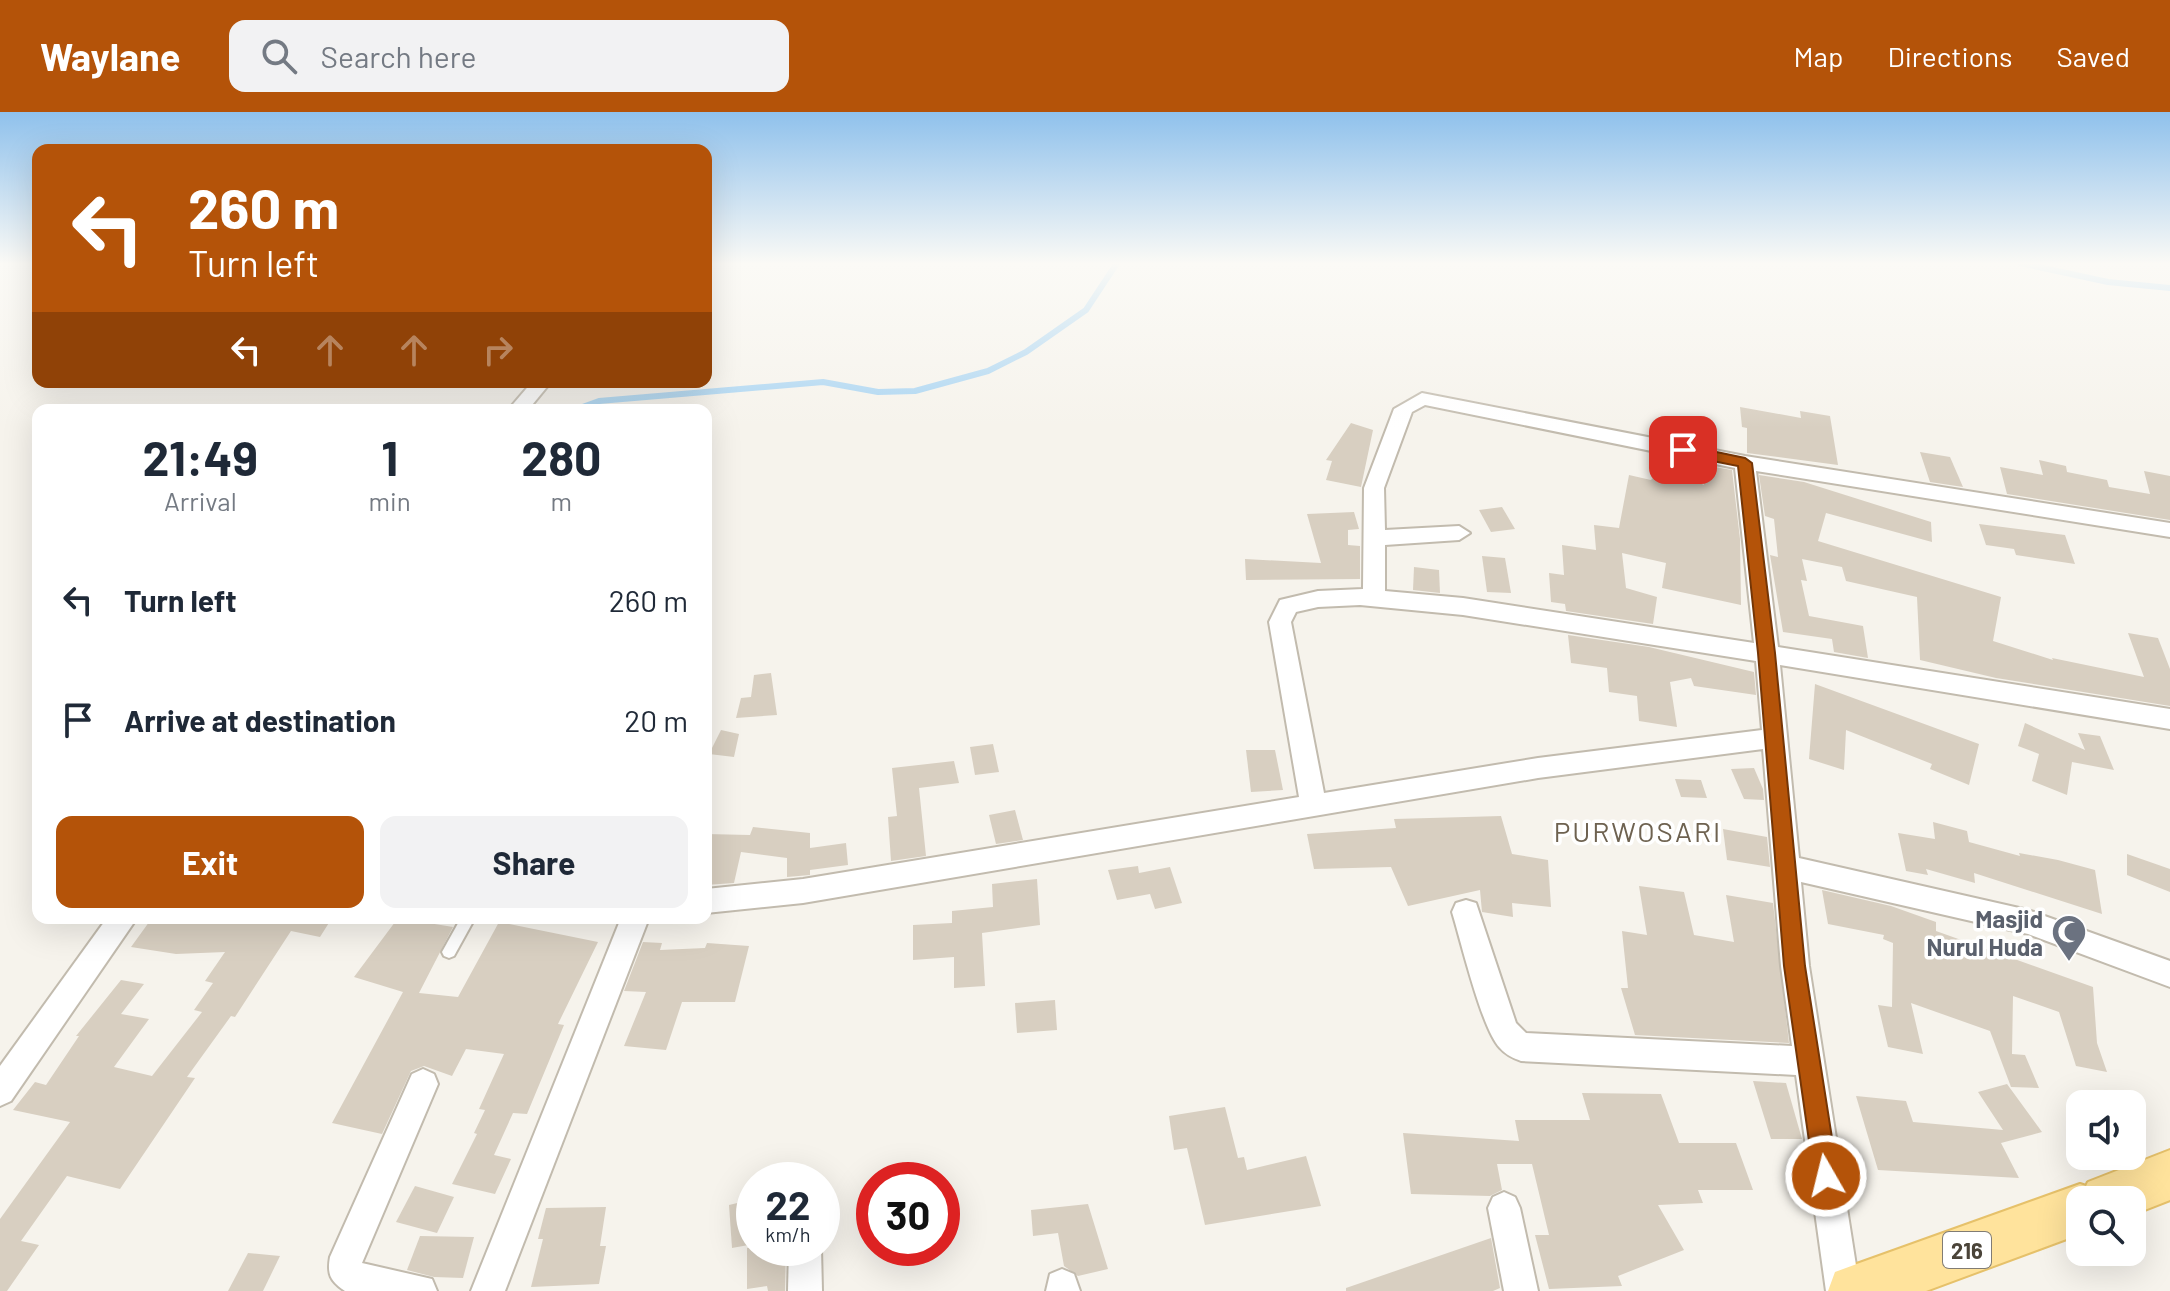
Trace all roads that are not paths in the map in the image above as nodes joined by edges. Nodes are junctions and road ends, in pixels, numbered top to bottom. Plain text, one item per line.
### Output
1 (537, 388) edge
2 (523, 404) edge
3 (1745, 463) junction
4 (2170, 530) edge
5 (1459, 533) dead end
6 (1374, 538) junction
7 (1374, 599) junction
8 (1767, 653) junction
9 (2170, 719) edge
10 (1772, 738) junction
11 (1313, 805) junction
12 (1787, 867) junction
13 (712, 900) edge
14 (1466, 912) dead end
15 (119, 924) edge
16 (465, 924) edge
17 (633, 924) edge
18 (449, 952) dead end
19 (2170, 974) edge
20 (1809, 1061) junction
21 (423, 1084) dead end
22 (0, 1091) edge
23 (2170, 1175) edge
24 (2142, 1186) edge
25 (1504, 1208) dead end
26 (2066, 1214) edge
27 (805, 1266) edge
28 (420, 1291) edge
29 (488, 1291) edge
30 (805, 1291) edge
31 (1521, 1291) edge
32 (1843, 1291) edge
33 (1854, 1291) edge

1 - 2 street
3 - 4 street
3 - 6 street
3 - 8 street
5 - 6 street
6 - 7 street
7 - 8 street
7 - 11 street
8 - 9 street
8 - 10 street
10 - 11 street
10 - 12 street
11 - 13 street
12 - 19 street
12 - 20 street
14 - 20 street
15 - 22 street
16 - 18 lane
17 - 29 street
20 - 32 street
21 - 28 street
23 - 24 main road
25 - 31 street
26 - 33 main road, 216
27 - 30 street

